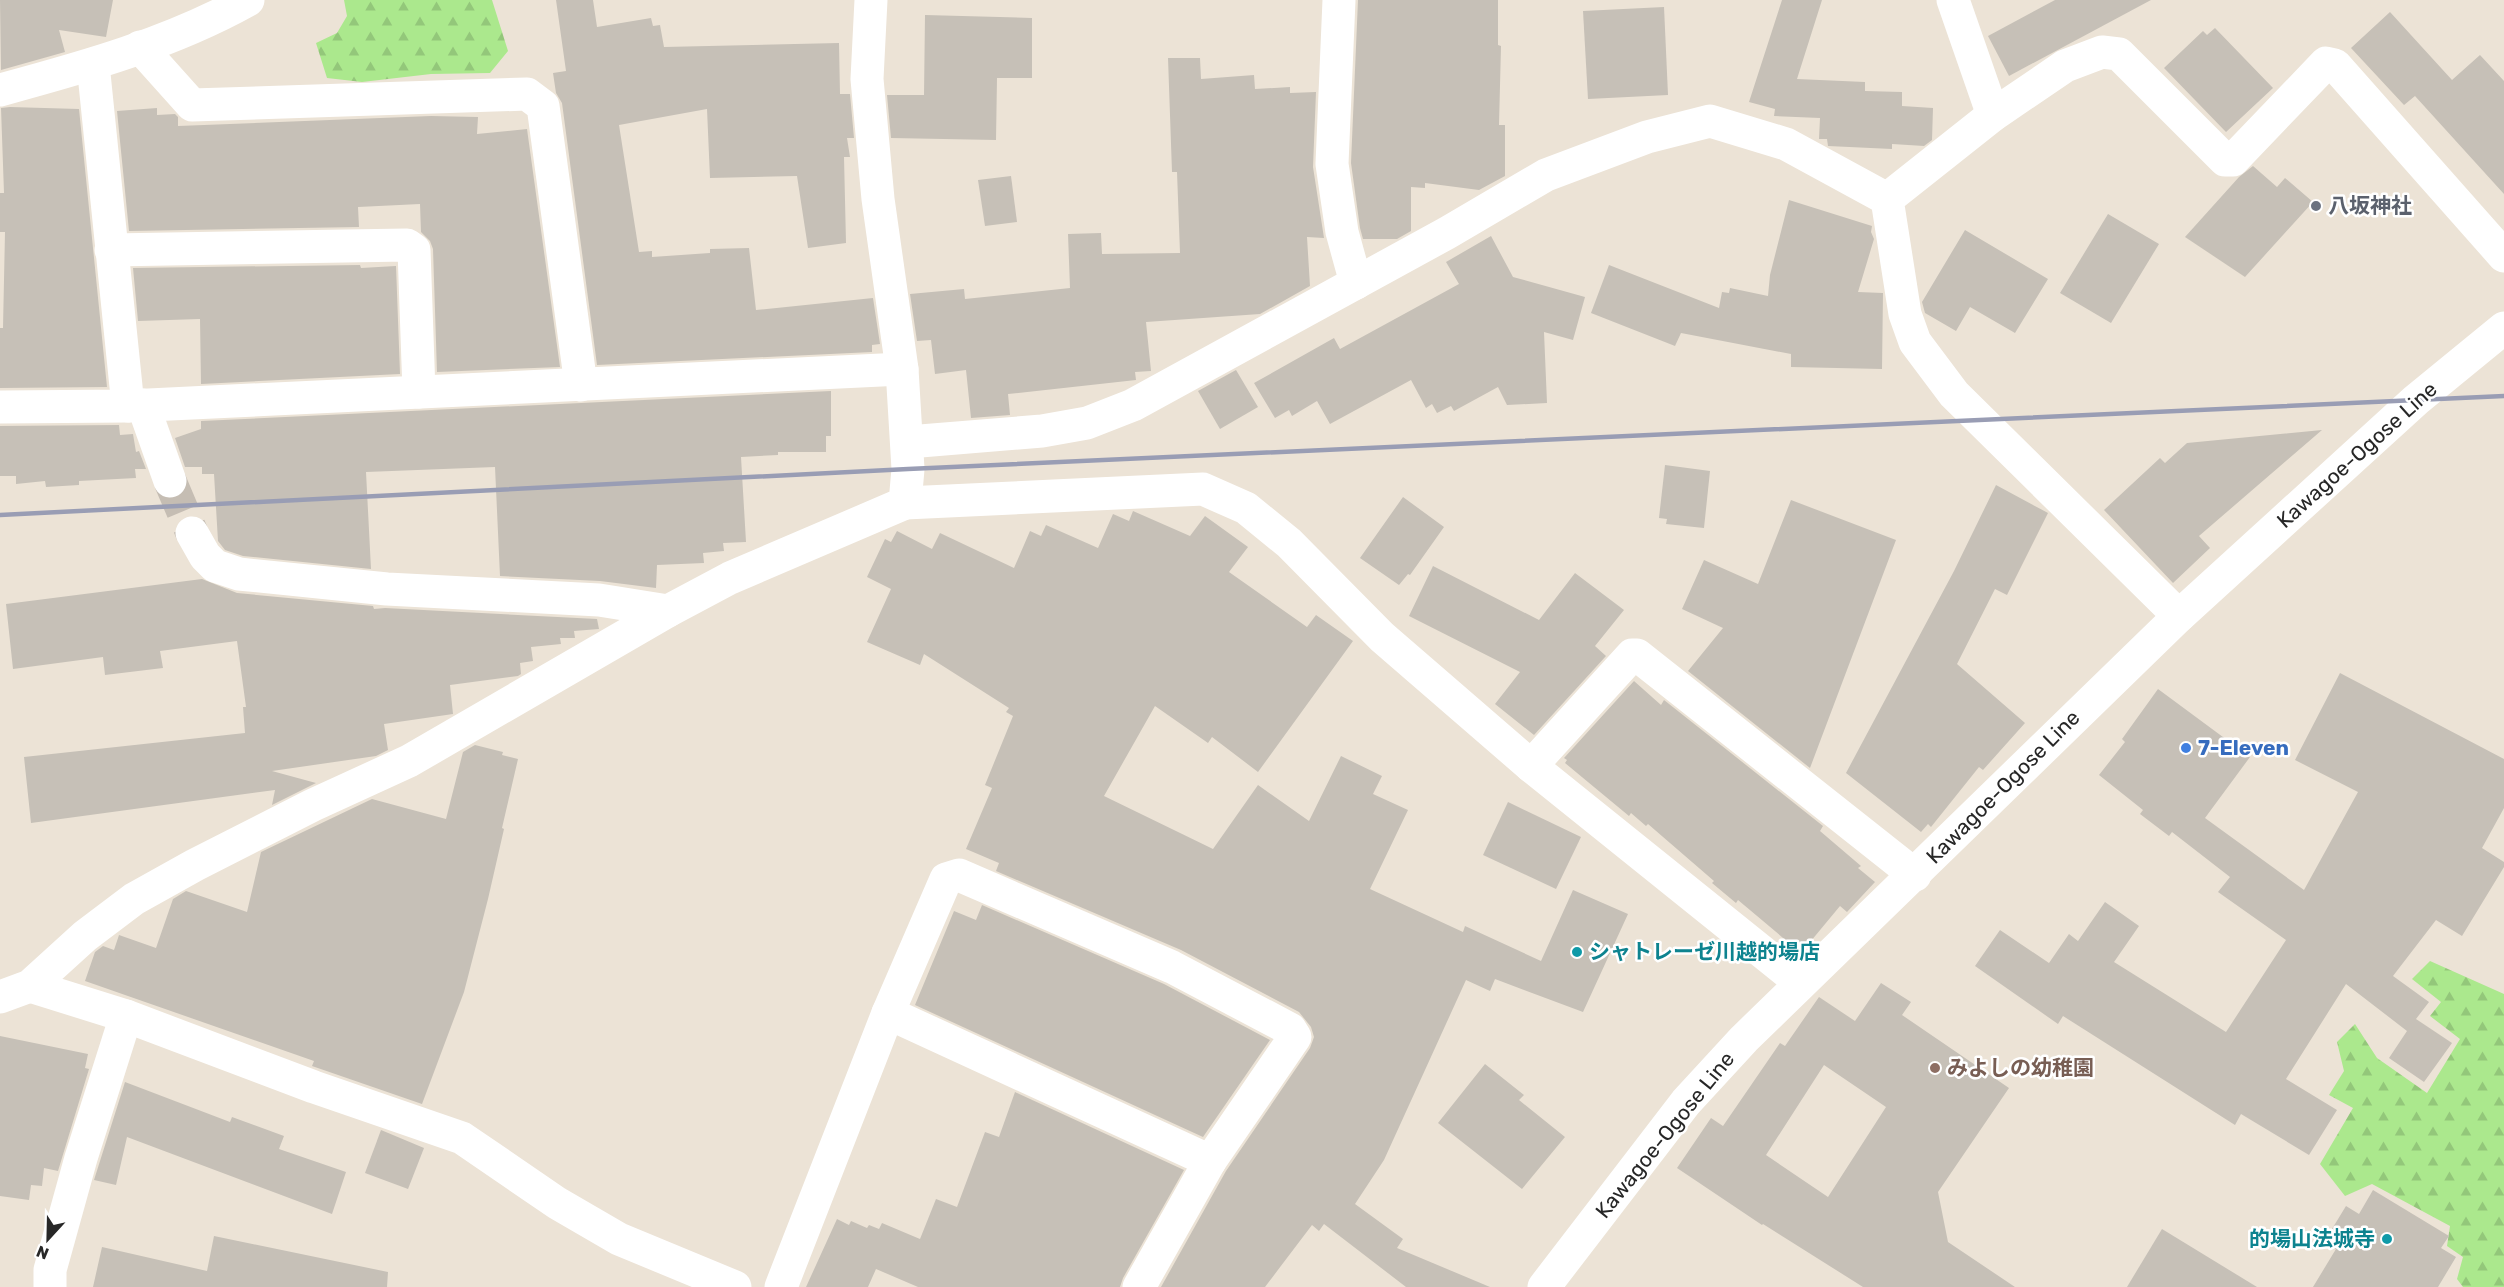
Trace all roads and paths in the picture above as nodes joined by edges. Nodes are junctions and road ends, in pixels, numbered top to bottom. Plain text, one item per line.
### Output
1 (248, 0) edge
2 (872, 0) edge
3 (1339, 0) edge
4 (1953, 0) edge
5 (212, 10) edge
6 (140, 47) junction
7 (93, 64) junction
8 (0, 90) edge
9 (1993, 115) junction
10 (1887, 199) junction
11 (111, 250) junction
12 (2504, 256) edge
13 (1356, 283) junction
14 (2504, 328) edge
15 (902, 369) junction
16 (582, 385) junction
17 (419, 392) junction
18 (136, 406) junction
19 (0, 407) edge
20 (908, 442) junction
21 (170, 481) tunnel mouth
22 (905, 503) junction
23 (192, 533) tunnel mouth
24 (668, 610) junction
25 (2179, 616) junction
26 (1531, 766) junction
27 (1915, 875) junction
28 (1801, 983) junction
29 (30, 986) junction
30 (0, 997) edge
31 (888, 1013) junction
32 (126, 1016) junction
33 (1210, 1161) junction
34 (50, 1287) edge
35 (735, 1287) edge
36 (781, 1287) edge
37 (1139, 1287) edge
38 (1545, 1287) edge

1 - 5 street
2 - 15 street
3 - 13 street
4 - 9 street
5 - 6 street
6 - 7 street
6 - 16 street
7 - 8 street
7 - 11 street
9 - 10 street
9 - 12 street
10 - 13 street
10 - 25 street
11 - 17 street
11 - 18 street
13 - 20 street
14 - 25 street, Kawagoe-Ogose Line
15 - 16 street
15 - 20 street
16 - 17 street
17 - 18 street
18 - 19 street
18 - 21 street
20 - 22 street
22 - 24 street
22 - 26 street
23 - 24 street
24 - 29 street
25 - 27 street, Kawagoe-Ogose Line
26 - 27 street
26 - 28 street
27 - 28 street, Kawagoe-Ogose Line
28 - 38 street, Kawagoe-Ogose Line
29 - 30 street
29 - 32 street
31 - 33 street
31 - 33 street
31 - 36 street
32 - 34 street
32 - 35 street
33 - 37 street

